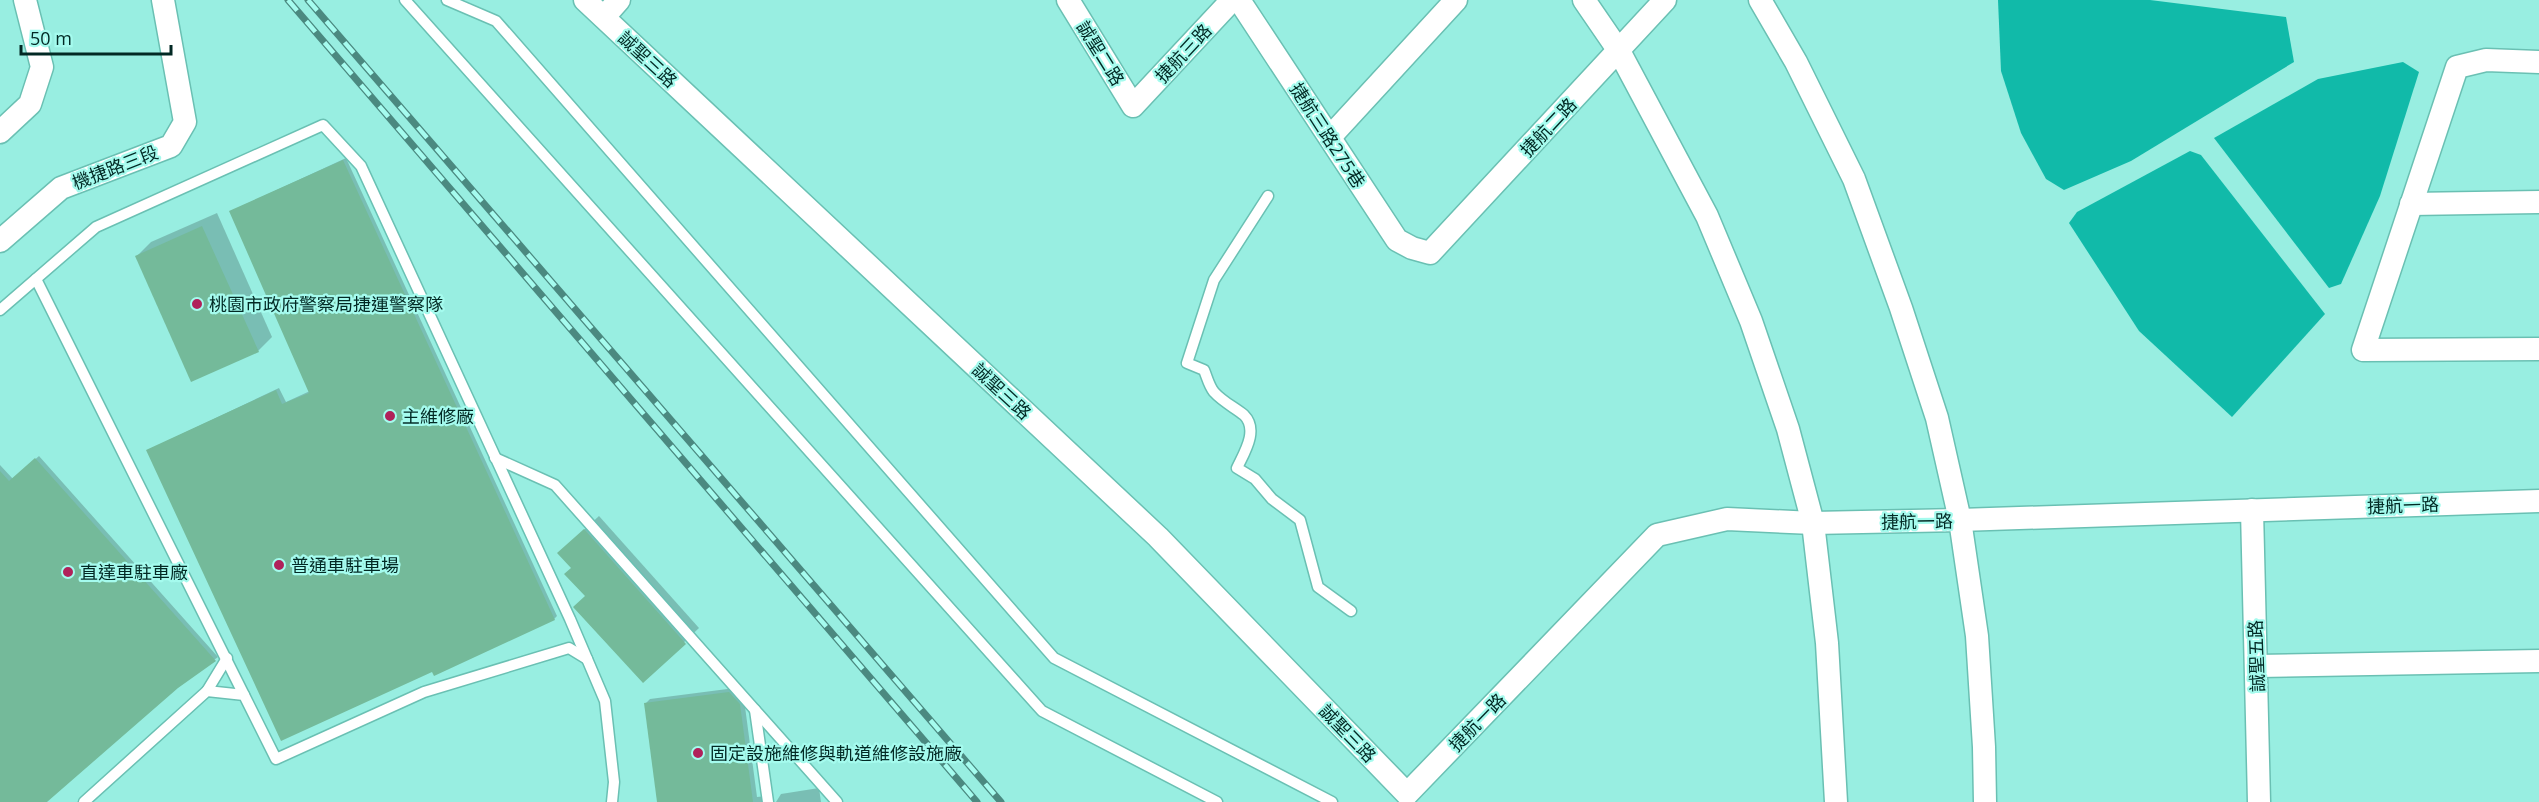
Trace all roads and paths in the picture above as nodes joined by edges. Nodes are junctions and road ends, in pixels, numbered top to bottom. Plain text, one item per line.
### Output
1 (25, 0) edge
2 (163, 0) edge
3 (405, 0) edge
4 (447, 0) edge
5 (585, 0) edge
6 (619, 0) edge
7 (1068, 0) edge
8 (1232, 0) edge
9 (1239, 0) edge
10 (1456, 0) edge
11 (1584, 0) edge
12 (1665, 0) edge
13 (1760, 0) edge
14 (603, 17) junction
15 (1619, 51) junction
16 (2539, 62) edge
17 (1133, 106) joint
18 (0, 132) edge
19 (1330, 137) junction
20 (1269, 195) dead end
21 (2539, 202) edge
22 (2411, 204) junction
23 (0, 241) edge
24 (1430, 253) joint
25 (36, 279) junction
26 (0, 310) edge
27 (2539, 349) edge
28 (495, 458) junction
29 (2539, 501) edge
30 (2252, 510) junction
31 (1960, 520) junction
32 (1813, 523) junction
33 (1351, 611) dead end
34 (227, 658) junction
35 (587, 659) junction
36 (2539, 661) edge
37 (2257, 666) junction
38 (207, 691) junction
39 (244, 695) junction
40 (755, 709) junction
41 (1407, 794) joint
42 (84, 802) edge
43 (612, 802) edge
44 (768, 802) edge
45 (837, 802) edge
46 (1217, 802) edge
47 (1332, 802) edge
48 (1836, 802) edge
49 (1985, 802) edge
50 (2259, 802) edge

1 - 18 street
2 - 23 street, 機捷路三段
3 - 46 lane
4 - 47 lane
5 - 14 street, 誠聖三路
6 - 14 street
7 - 17 street, 誠聖二路
8 - 17 street, 捷航三路
9 - 19 street, 捷航三路275巷
10 - 19 street
11 - 15 street
12 - 15 street, 捷航二路
13 - 31 street
14 - 41 street, 誠聖三路
15 - 24 street, 捷航二路
15 - 32 street
16 - 22 street
19 - 24 street, 捷航三路275巷
20 - 33 lane
21 - 22 street
22 - 27 street
25 - 26 lane
25 - 28 lane
25 - 34 lane
28 - 35 lane
28 - 40 lane
29 - 30 street, 捷航一路
30 - 31 street, 捷航一路
30 - 37 street, 誠聖五路
31 - 32 street, 捷航一路
31 - 49 street
32 - 41 street, 捷航一路
32 - 48 street
34 - 38 lane
34 - 39 lane
35 - 39 lane
35 - 43 lane
36 - 37 street
37 - 50 street, 誠聖五路
38 - 39 lane
38 - 42 lane
40 - 44 lane
40 - 45 lane

